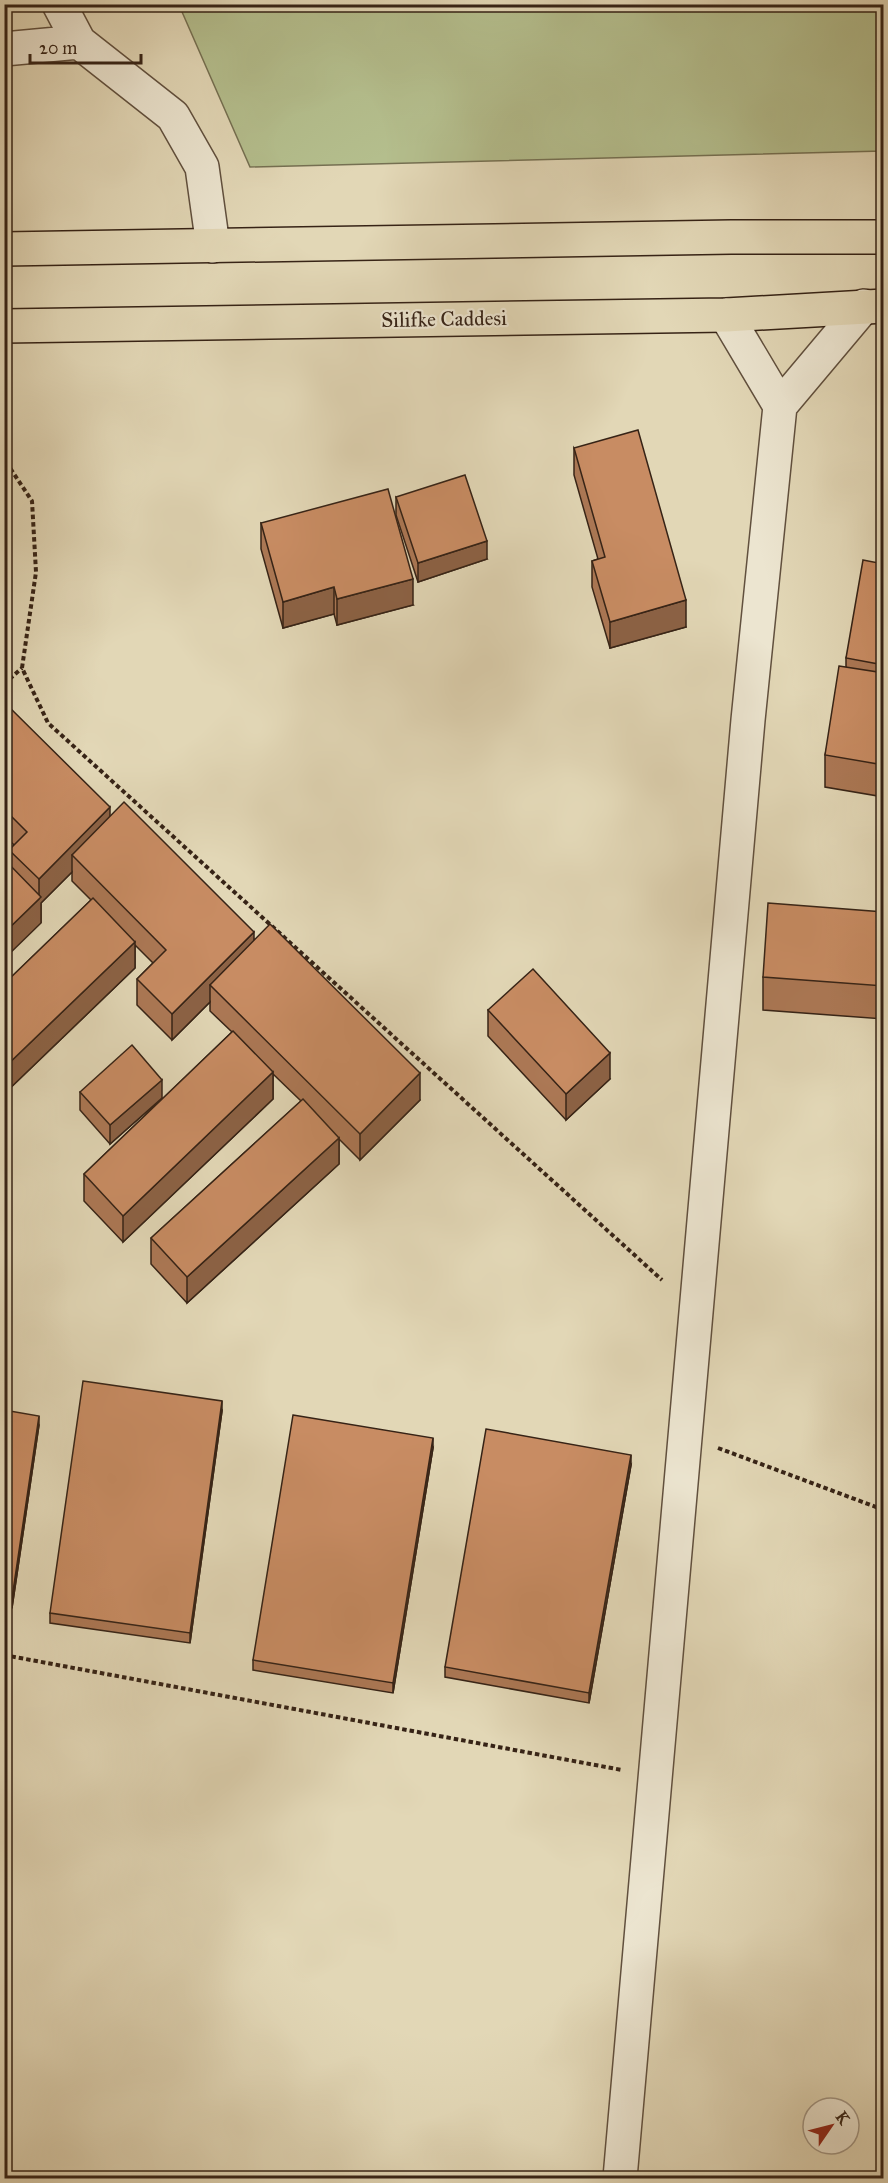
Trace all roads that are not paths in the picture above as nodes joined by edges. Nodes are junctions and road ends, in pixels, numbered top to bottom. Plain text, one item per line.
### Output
1 (59, 4) edge
2 (79, 42) junction
3 (4, 49) edge
4 (884, 237) edge
5 (213, 246) junction
6 (4, 249) edge
7 (874, 306) edge
8 (726, 315) junction
9 (4, 326) edge
10 (780, 406) junction
11 (620, 2178) edge

1 - 2 street
2 - 3 street
2 - 5 street
4 - 5 highway
5 - 6 highway
7 - 8 highway, Silifke Caddesi
7 - 10 street
8 - 9 highway, Silifke Caddesi
8 - 10 street
10 - 11 street

